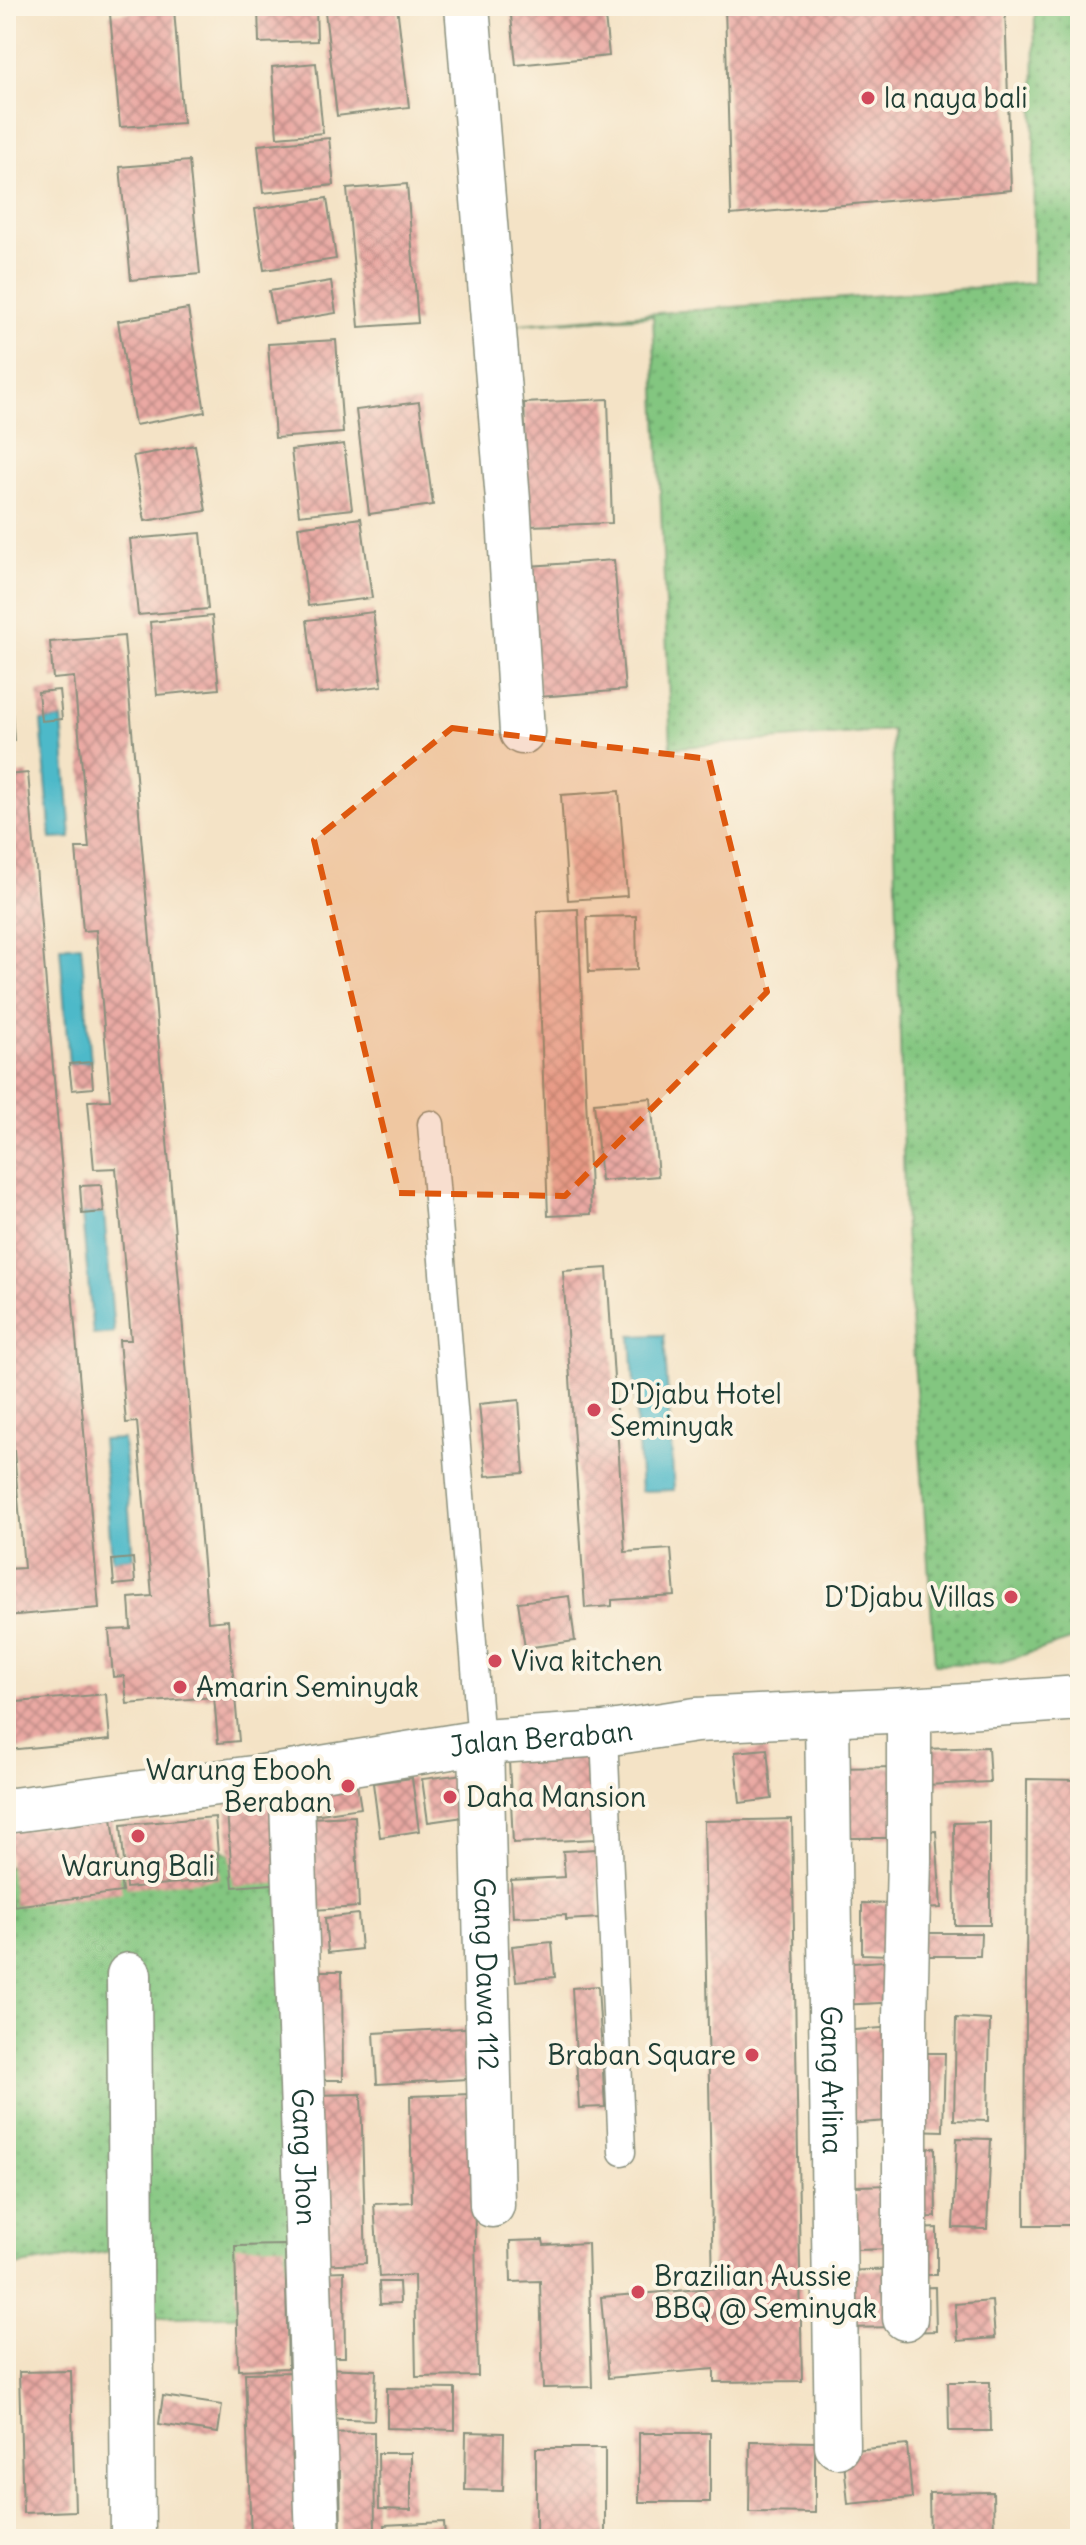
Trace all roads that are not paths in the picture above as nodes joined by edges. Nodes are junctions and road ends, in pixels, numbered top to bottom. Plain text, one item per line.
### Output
1 (467, 6) edge
2 (522, 732) dead end
3 (431, 1124) dead end
4 (1080, 1698) edge
5 (909, 1710) junction
6 (827, 1714) junction
7 (604, 1734) junction
8 (481, 1742) junction
9 (291, 1773) junction
10 (6, 1811) edge
11 (129, 1975) dead end
12 (622, 2152) dead end
13 (492, 2205) dead end
14 (905, 2318) dead end
15 (837, 2446) dead end
16 (133, 2539) edge
17 (318, 2539) edge

1 - 2 street
3 - 8 lane
4 - 5 street, Jalan Beraban
5 - 6 street, Jalan Beraban
5 - 14 street
6 - 7 street, Jalan Beraban
6 - 15 street, Gang Arlina
7 - 8 street, Jalan Beraban
7 - 12 lane
8 - 9 street, Jalan Beraban
8 - 13 street, Gang Dawa 112
9 - 10 street, Jalan Beraban
9 - 17 street, Gang Jhon
11 - 16 street

